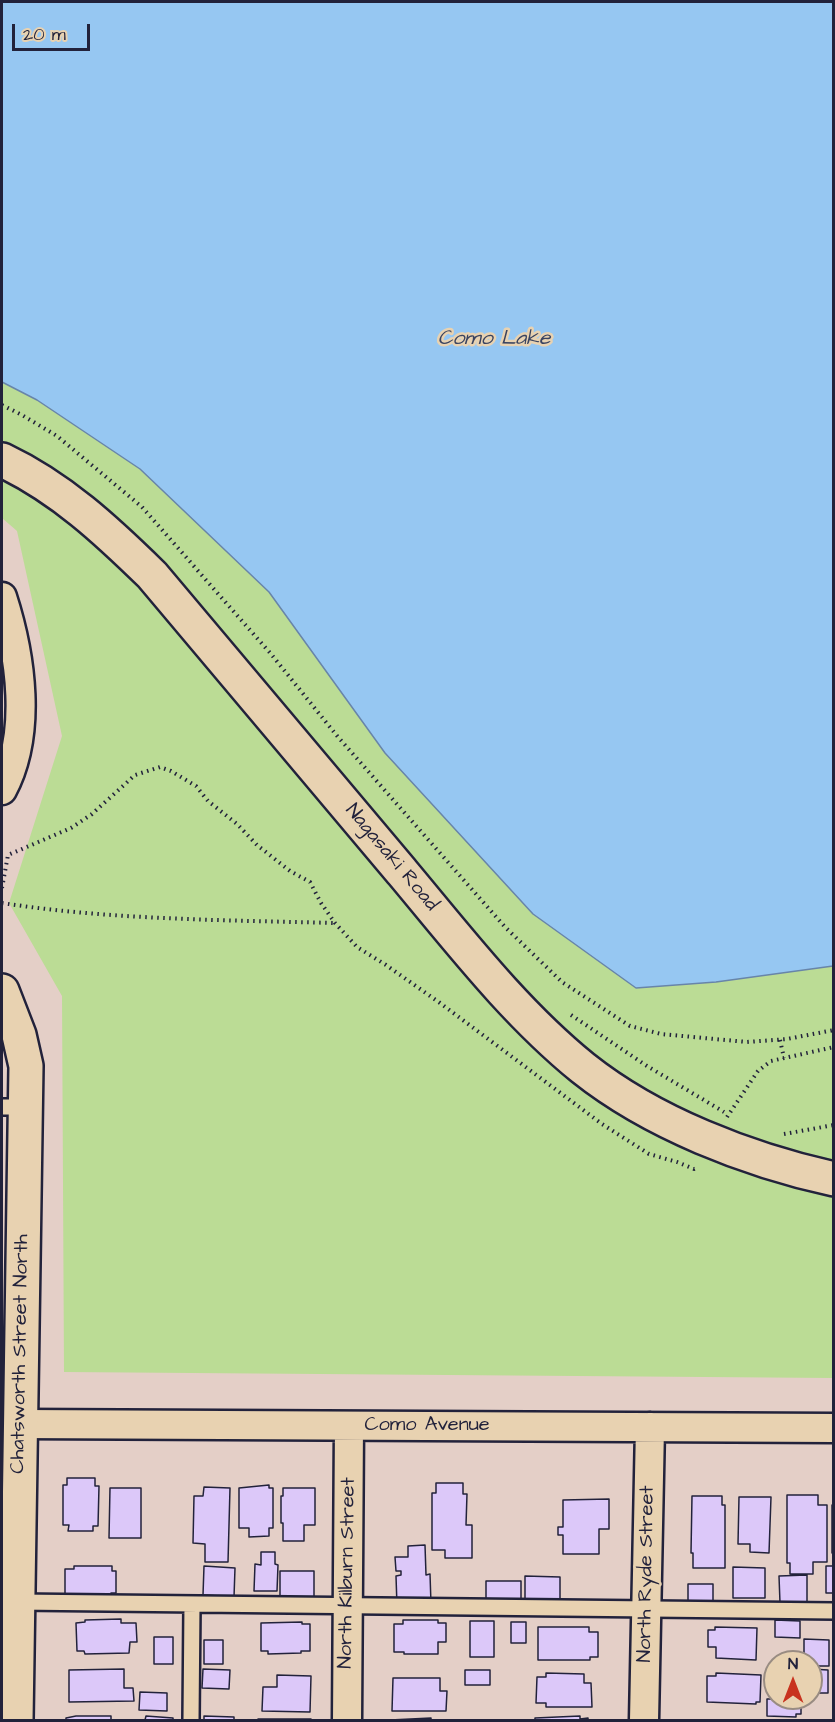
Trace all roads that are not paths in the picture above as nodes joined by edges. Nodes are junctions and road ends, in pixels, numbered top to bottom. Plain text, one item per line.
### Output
1 (2, 460) edge
2 (2, 597) edge
3 (2, 790) edge
4 (2, 991) edge
5 (14, 1107) edge
6 (834, 1179) edge
7 (20, 1424) junction
8 (349, 1426) junction
9 (650, 1427) junction
10 (834, 1428) edge
11 (17, 1602) junction
12 (192, 1604) junction
13 (347, 1606) junction
14 (645, 1609) junction
15 (834, 1611) edge
16 (16, 1720) edge
17 (191, 1720) edge
18 (347, 1720) edge
19 (644, 1720) edge

1 - 6 street, Nagasaki Road
2 - 3 street
4 - 5 street, Chatsworth Street North
5 - 7 street, Chatsworth Street North
7 - 8 street, Como Avenue
7 - 11 street, Chatsworth Street North
8 - 9 street, Como Avenue
8 - 13 street, North Kilburn Street
9 - 10 street, Como Avenue
9 - 14 street, North Ryde Street
11 - 12 lane
11 - 16 street, Chatsworth Street North
12 - 13 lane
12 - 17 lane
13 - 14 lane
13 - 18 street, North Kilburn Street
14 - 15 lane
14 - 19 street, North Ryde Street

